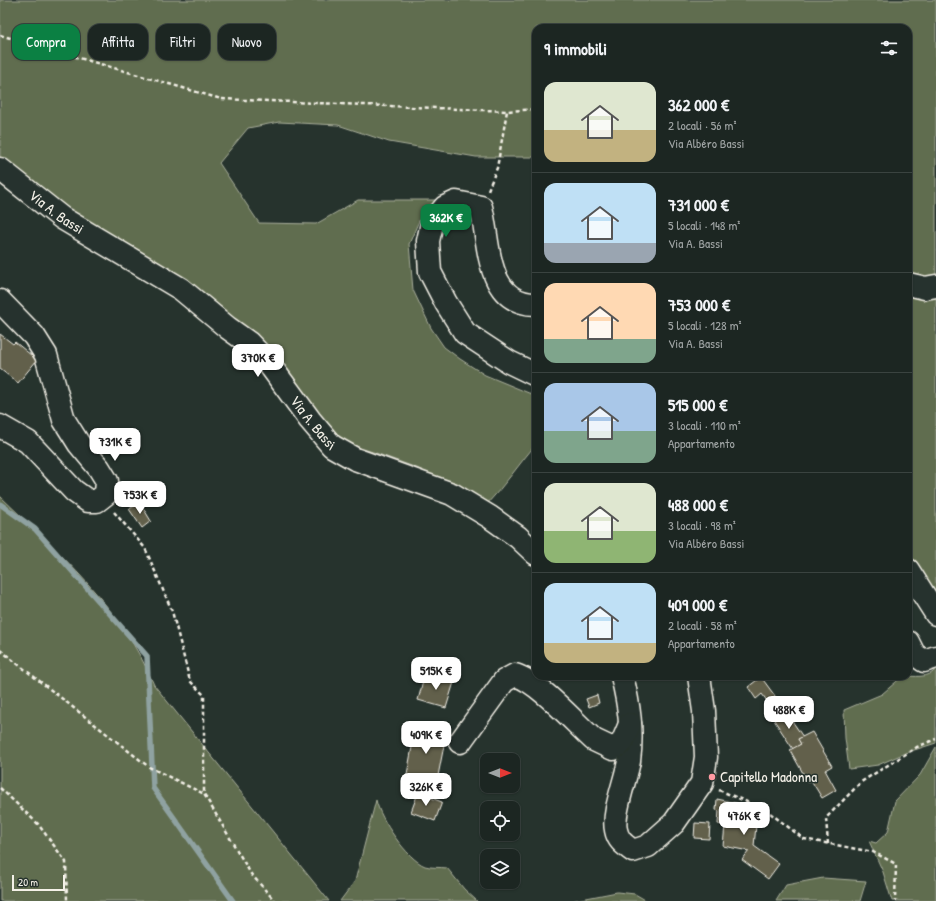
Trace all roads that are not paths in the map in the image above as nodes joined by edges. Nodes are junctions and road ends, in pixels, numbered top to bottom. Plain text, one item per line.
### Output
1 (0, 169) edge
2 (912, 285) edge
3 (936, 286) edge
4 (0, 301) edge
5 (532, 304) edge
6 (532, 373) edge
7 (0, 426) edge
8 (532, 550) edge
9 (912, 576) edge
10 (936, 614) edge
11 (912, 650) edge
12 (936, 658) edge
13 (623, 680) edge
14 (700, 680) edge
15 (631, 721) junction
16 (460, 742) dead end

1 - 8 street, Via A. Bassi
2 - 3 street
4 - 7 street
5 - 6 street
9 - 10 street
11 - 12 street
13 - 15 street
14 - 15 street
15 - 16 street

